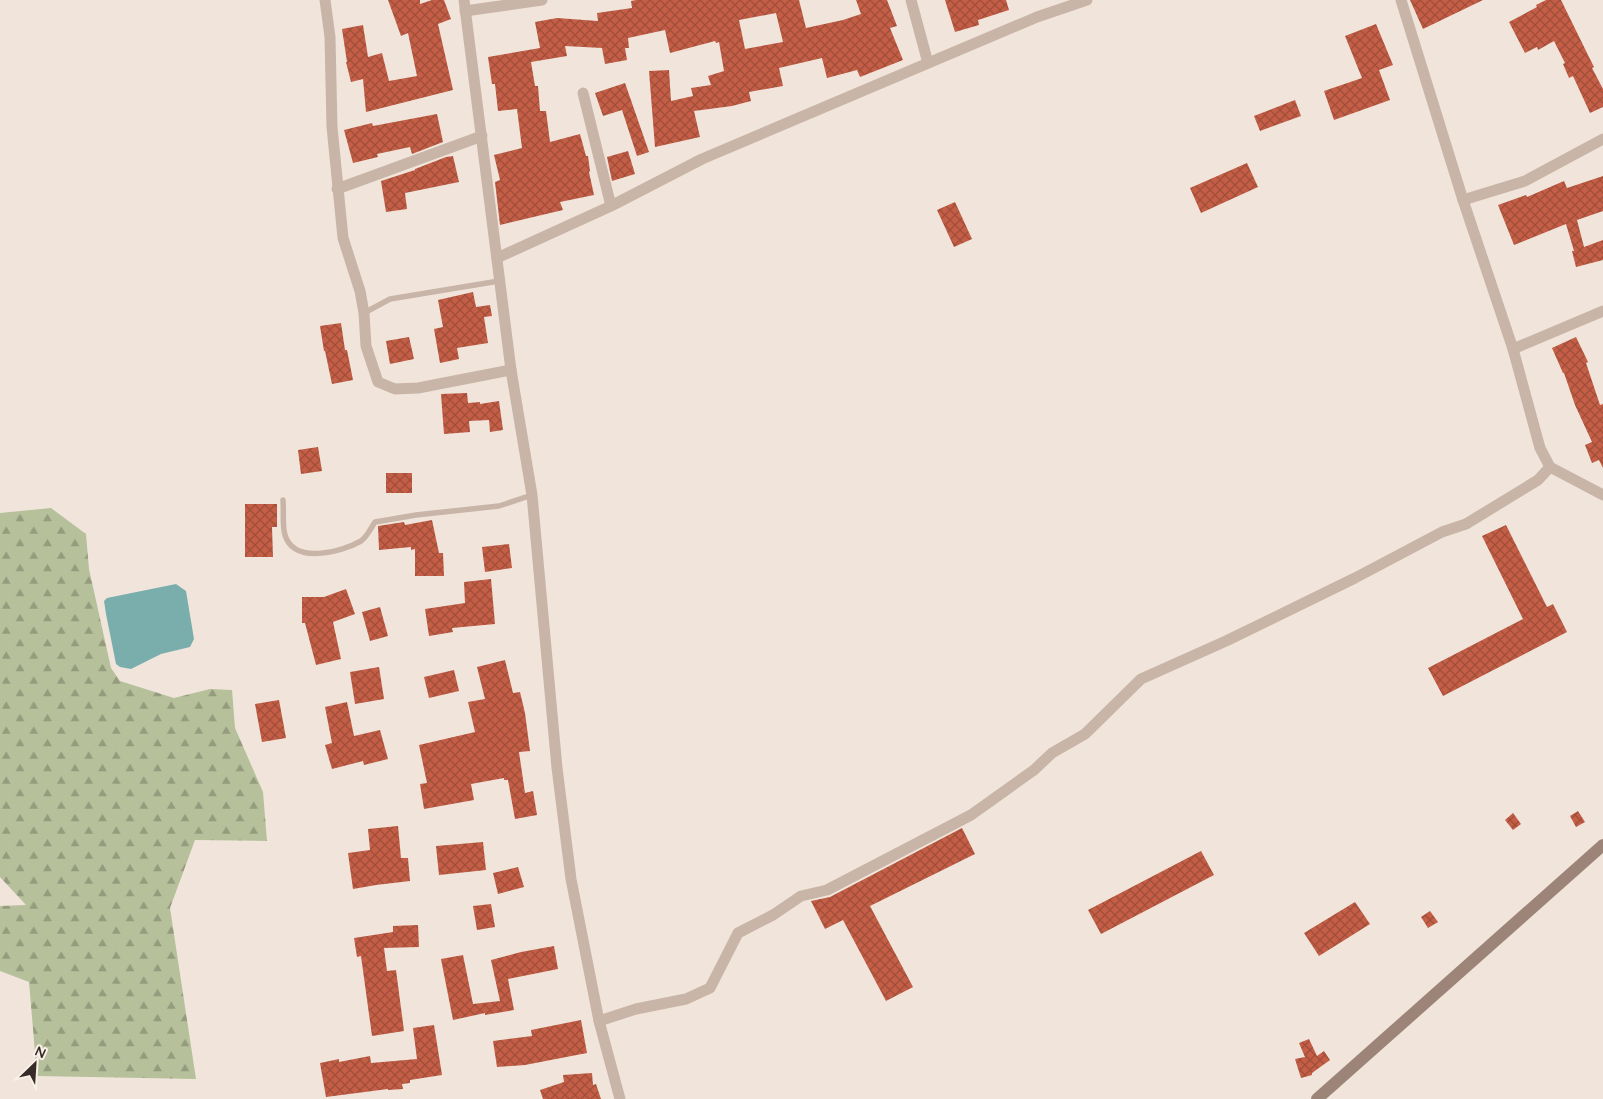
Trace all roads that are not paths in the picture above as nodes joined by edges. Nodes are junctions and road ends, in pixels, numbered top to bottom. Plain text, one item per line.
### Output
1 (325, 0) edge
2 (542, 0) edge
3 (911, 0) edge
4 (1087, 0) edge
5 (1401, 0) edge
6 (464, 5) edge
7 (928, 63) junction
8 (583, 93) dead end
9 (482, 136) junction
10 (1603, 139) edge
11 (337, 189) junction
12 (1463, 200) junction
13 (611, 206) junction
14 (496, 258) junction
15 (500, 281) junction
16 (1603, 311) edge
17 (364, 313) junction
18 (1513, 349) junction
19 (511, 370) junction
20 (1550, 467) junction
21 (532, 495) junction
22 (1603, 495) edge
23 (283, 500) dead end
24 (1603, 845) edge
25 (600, 1021) junction
26 (620, 1099) edge
27 (1317, 1099) edge

1 - 11 street
2 - 6 street
3 - 7 street
4 - 7 street
5 - 12 street
6 - 9 street
7 - 13 street
8 - 13 street
9 - 11 street
9 - 14 street
10 - 12 street
11 - 17 street
12 - 18 street
13 - 14 street
14 - 15 street
15 - 17 lane
15 - 19 street
16 - 18 street
17 - 19 street
18 - 20 street
19 - 21 street
20 - 22 street
20 - 25 street
21 - 23 lane
21 - 25 street
24 - 27 main road
25 - 26 street

